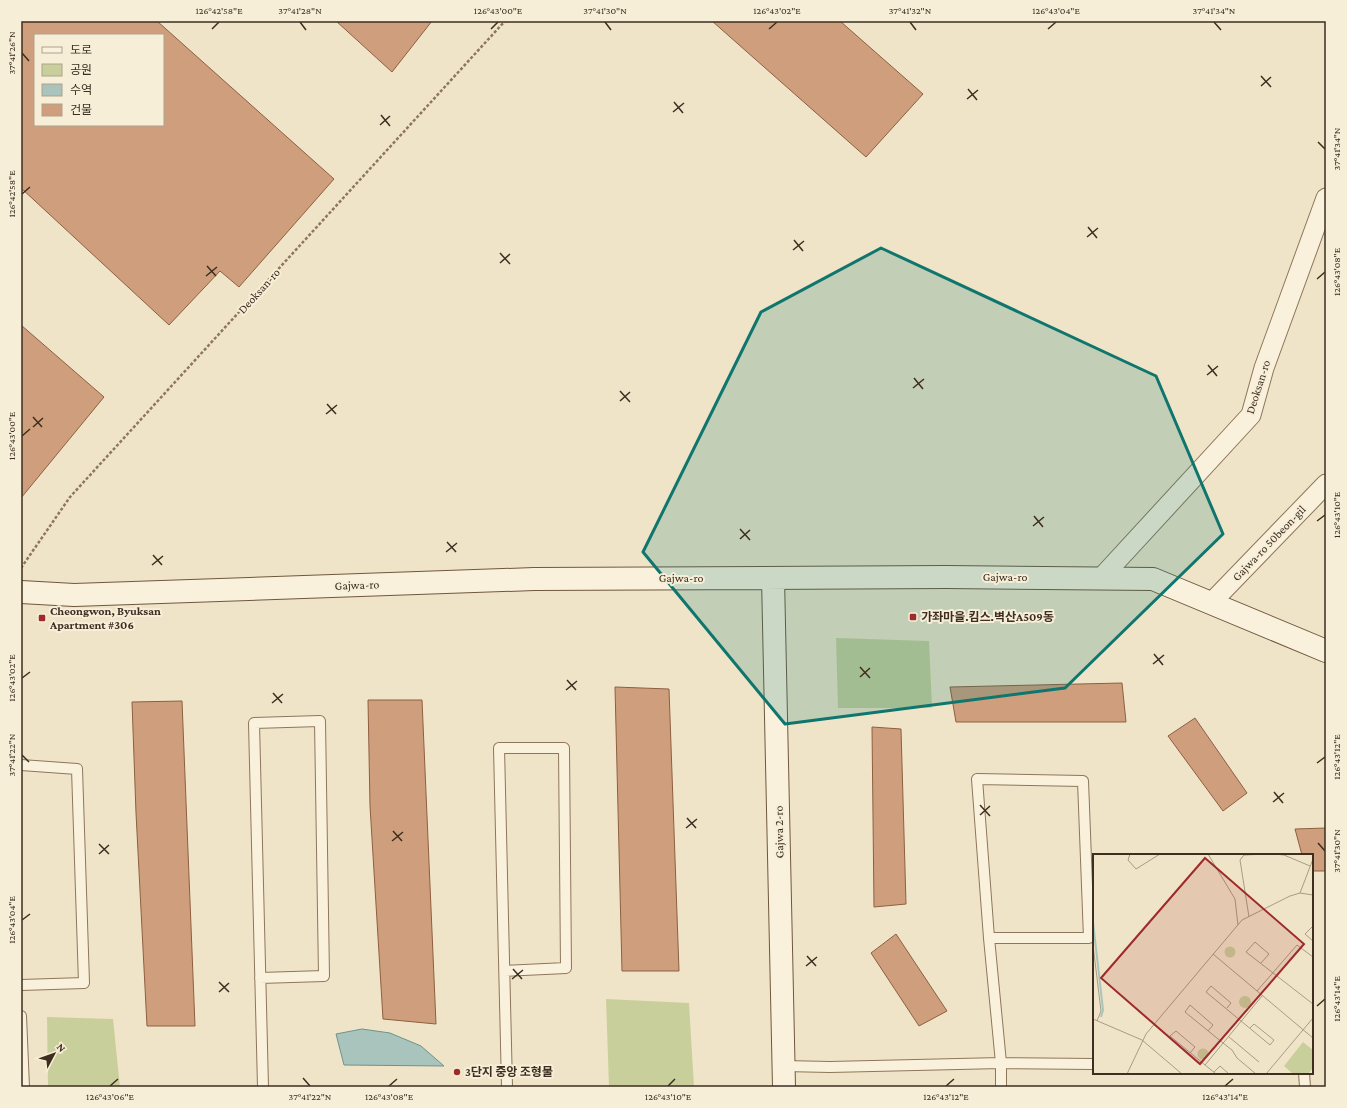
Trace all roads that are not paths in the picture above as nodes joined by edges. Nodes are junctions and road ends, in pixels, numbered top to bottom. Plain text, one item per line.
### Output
1 (1326, 198) edge
2 (1326, 484) edge
3 (774, 578) junction
4 (1101, 578) junction
5 (21, 592) edge
6 (1211, 603) junction
7 (1326, 651) edge
8 (21, 765) edge
9 (989, 938) junction
10 (505, 971) junction
11 (260, 978) junction
12 (21, 984) edge
13 (21, 1016) edge
14 (1001, 1063) junction
15 (1093, 1064) edge
16 (1304, 1074) edge
17 (784, 1076) edge
18 (24, 1087) edge
19 (263, 1087) edge
20 (508, 1087) edge
21 (1001, 1087) edge
22 (1305, 1087) edge

1 - 4 street, Deoksan-ro
2 - 6 street, Gajwa-ro 50beon-gil
3 - 4 street, Gajwa-ro
3 - 5 street, Gajwa-ro
3 - 17 street, Gajwa 2-ro
4 - 6 street, Gajwa-ro
6 - 7 street, Gajwa-ro
8 - 12 lane
9 - 9 lane
9 - 14 lane
10 - 10 lane
10 - 20 lane
11 - 11 lane
11 - 19 lane
13 - 18 lane
14 - 15 lane
14 - 17 lane
14 - 21 lane
16 - 22 lane

